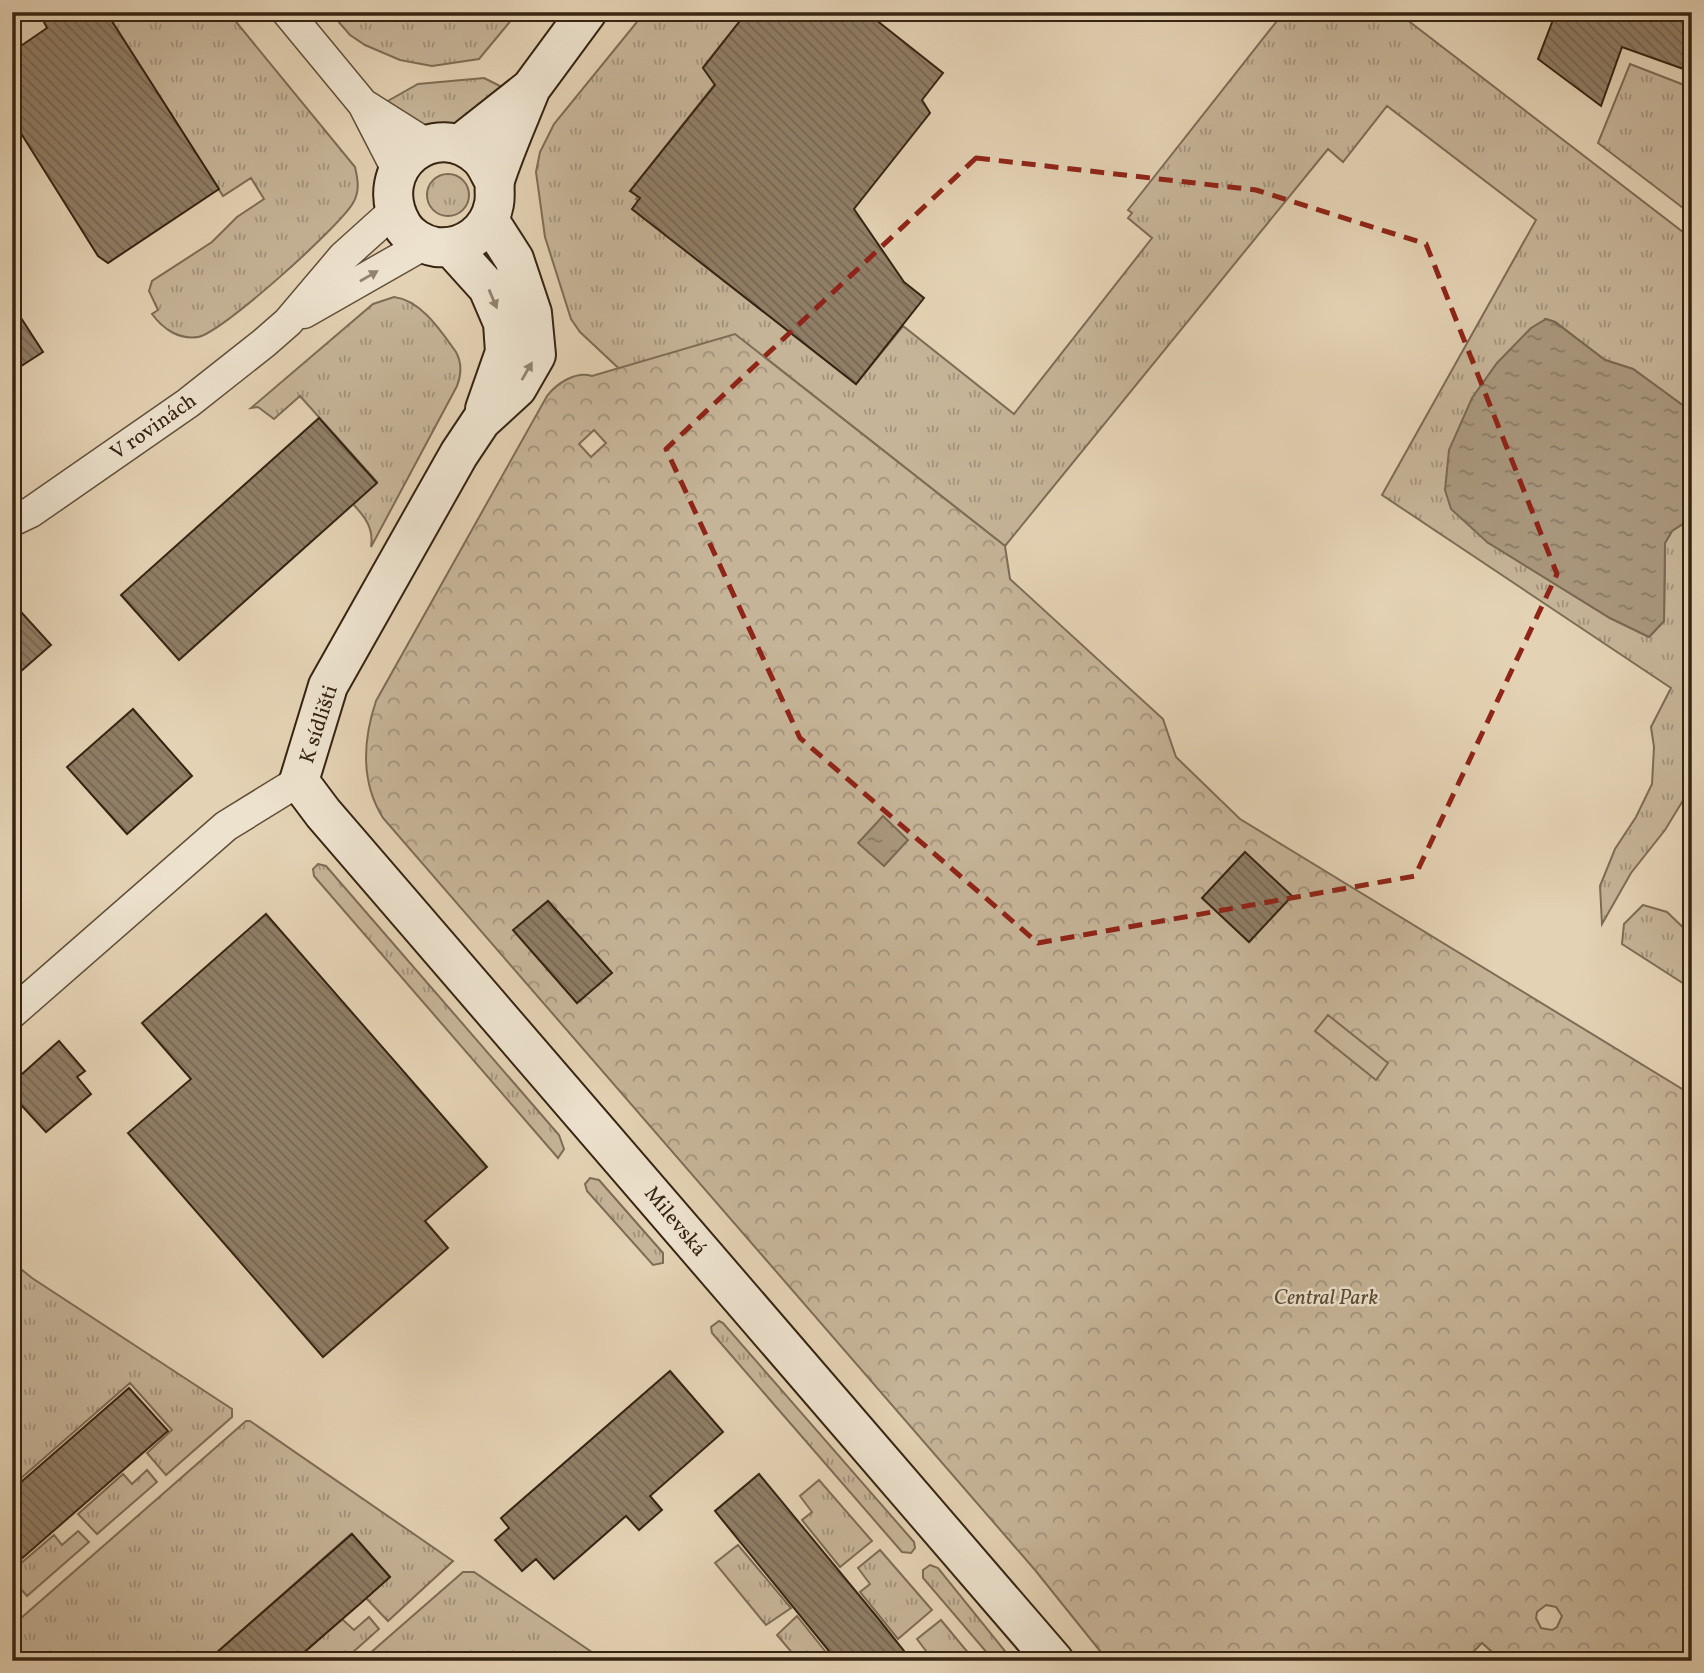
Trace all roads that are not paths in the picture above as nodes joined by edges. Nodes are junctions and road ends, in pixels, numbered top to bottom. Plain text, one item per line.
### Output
1 (287, 12) edge
2 (587, 12) edge
3 (531, 88) junction
4 (363, 104) junction
5 (444, 145) junction
6 (397, 170) junction
7 (494, 181) junction
8 (394, 211) junction
9 (489, 220) junction
10 (438, 245) junction
11 (288, 322) junction
12 (481, 421) junction
13 (12, 521) edge
14 (299, 781) junction
15 (12, 1013) edge
16 (1054, 1661) edge

1 - 4 street
2 - 3 street
3 - 5 street
3 - 7 street
4 - 5 street
4 - 6 street
5 - 6 street
5 - 7 street
6 - 8 street
7 - 9 street
8 - 10 street
8 - 11 street, V rovinách
9 - 10 street
12 -> 9 street, K sídlišti
11 -> 10 street, V rovinách
10 -> 12 street, K sídlišti
11 - 13 street, V rovinách
12 - 14 street, K sídlišti
14 - 15 street, K sídlišti
14 - 16 street, Milevská

